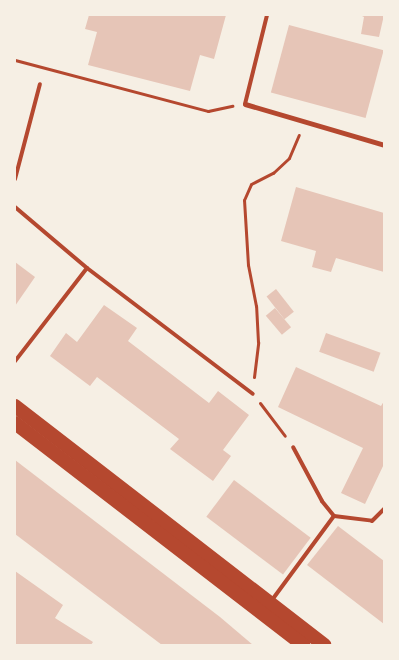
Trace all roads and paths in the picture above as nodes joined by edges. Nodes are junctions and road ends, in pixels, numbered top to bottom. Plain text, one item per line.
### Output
1 (267, 15) edge
2 (15, 60) edge
3 (40, 84) dead end
4 (245, 104) junction
5 (304, 122) junction
6 (384, 145) edge
7 (15, 179) edge
8 (15, 207) edge
9 (87, 268) junction
10 (15, 361) edge
11 (253, 394) junction
12 (15, 406) edge
13 (15, 423) edge
14 (293, 447) joint
15 (384, 509) edge
16 (334, 516) junction
17 (269, 604) junction
18 (303, 645) edge
19 (324, 645) edge

1 - 4 lane
2 - 4 path
3 - 7 lane
4 - 5 street
5 - 6 street
5 - 11 path
8 - 9 lane
9 - 10 lane
9 - 11 lane
11 - 14 path
12 - 17 highway
13 - 18 highway
14 - 16 lane
15 - 16 lane
16 - 17 lane
17 - 19 highway

